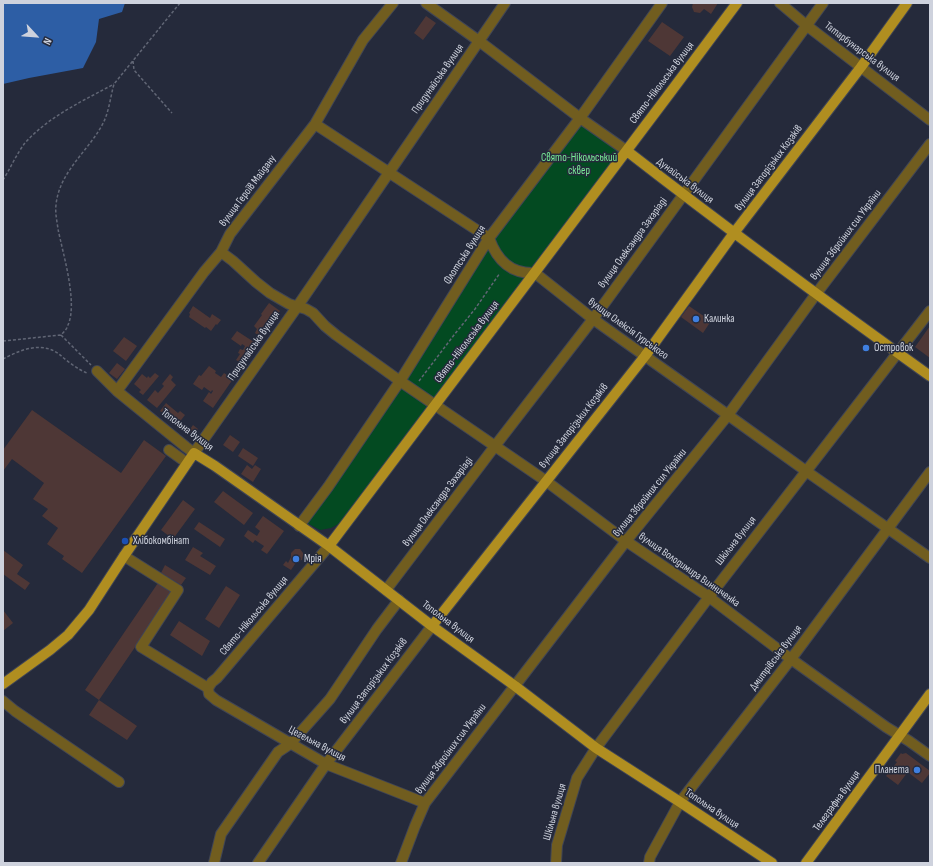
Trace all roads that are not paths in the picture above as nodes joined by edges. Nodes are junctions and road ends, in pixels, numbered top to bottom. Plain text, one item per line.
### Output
1 (393, 3) edge
2 (426, 3) edge
3 (505, 3) edge
4 (662, 3) edge
5 (737, 3) edge
6 (780, 3) edge
7 (823, 3) edge
8 (907, 3) edge
9 (806, 25) junction
10 (479, 41) junction
11 (861, 67) junction
12 (580, 118) junction
13 (930, 120) edge
14 (315, 124) junction
15 (930, 144) edge
16 (627, 151) junction
17 (388, 172) junction
18 (683, 195) junction
19 (734, 233) junction
20 (489, 238) junction
21 (221, 252) junction
22 (535, 273) junction
23 (816, 294) junction
24 (296, 307) junction
25 (930, 311) edge
26 (593, 319) junction
27 (898, 353) junction
28 (645, 356) junction
29 (100, 374) road end
30 (930, 376) edge
31 (400, 381) junction
32 (117, 391) junction
33 (435, 404) junction
34 (728, 415) junction
35 (495, 446) junction
36 (170, 450) dead end
37 (194, 453) junction
38 (187, 463) junction
39 (806, 471) junction
40 (930, 472) edge
41 (546, 481) junction
42 (300, 526) junction
43 (888, 528) junction
44 (626, 541) junction
45 (329, 546) junction
46 (124, 556) junction
47 (930, 558) edge
48 (386, 590) junction
49 (709, 597) junction
50 (399, 600) junction
51 (432, 626) junction
52 (790, 659) junction
53 (3, 684) edge
54 (514, 686) junction
55 (208, 688) junction
56 (930, 694) edge
57 (3, 702) edge
58 (900, 735) junction
59 (290, 744) junction
60 (596, 748) junction
61 (930, 756) edge
62 (326, 764) junction
63 (119, 782) dead end
64 (680, 802) junction
65 (425, 803) junction
66 (214, 863) edge
67 (258, 863) edge
68 (401, 863) edge
69 (556, 863) edge
70 (648, 863) edge
71 (772, 863) edge
72 (806, 863) edge

1 - 14 street, вулиця Героїв Майдану
2 - 10 street, Дунайська вулиця
3 - 10 street, Придунайська вулиця
4 - 12 street, Флотська вулиця
5 - 16 main road, Свято-Нікольська вулиця
6 - 9 street, Татарбунарська вулиця
7 - 9 street, вулиця Олександра Захаріаді
8 - 11 main road, вулиця Запорізьких Козаків
9 - 11 street, Татарбунарська вулиця
9 - 18 street, вулиця Олександра Захаріаді
10 - 12 street, Дунайська вулиця
10 - 17 street, Придунайська вулиця
11 - 13 street, Татарбунарська вулиця
11 - 19 main road, вулиця Запорізьких Козаків
12 - 16 street, Дунайська вулиця
12 - 20 street, Флотська вулиця
14 - 17 street
14 - 21 street, вулиця Героїв Майдану
15 - 23 street, вулиця Збройних сил України
16 - 18 main road, Дунайська вулиця
16 - 22 main road, Свято-Нікольська вулиця
17 - 20 street
17 - 24 street, Придунайська вулиця
18 - 19 main road, Дунайська вулиця
18 - 26 street, вулиця Олександра Захаріаді
19 - 23 main road, Дунайська вулиця
19 - 28 main road, вулиця Запорізьких Козаків
20 - 22 street, вулиця Олексія Гурського
20 - 31 street, Флотська вулиця
21 - 24 street, вулиця Володимира Винниченка
21 - 32 street, вулиця Героїв Майдану
22 - 26 street, вулиця Олексія Гурського
22 - 33 main road, Свято-Нікольська вулиця
23 - 27 main road, Дунайська вулиця
23 - 34 street, вулиця Збройних сил України
24 - 31 street, вулиця Володимира Винниченка
24 - 37 street, Придунайська вулиця
25 - 27 street, Шкільна вулиця
26 - 28 street, вулиця Олексія Гурського
26 - 35 street, вулиця Олександра Захаріаді
27 - 30 main road, Дунайська вулиця
27 - 39 street, Шкільна вулиця
28 - 34 street, вулиця Олексія Гурського
28 - 41 main road, вулиця Запорізьких Козаків
29 - 32 street, Топольна вулиця
31 - 33 street, вулиця Володимира Винниченка
31 - 42 street, Флотська вулиця
32 - 37 street, Топольна вулиця
33 - 35 street, вулиця Володимира Винниченка
33 - 45 main road, Свято-Нікольська вулиця
34 - 39 street, вулиця Олексія Гурського
34 - 44 street, вулиця Збройних сил України
35 - 41 street, вулиця Володимира Винниченка
35 - 48 street, вулиця Олександра Захаріаді
36 - 38 street
37 - 38 main road, Придунайська вулиця
37 - 42 main road, Топольна вулиця
38 - 46 main road, Придунайська вулиця
39 - 43 street, вулиця Олексія Гурського
39 - 49 street, Шкільна вулиця
40 - 43 street, Дмитрівська вулиця
41 - 44 street, вулиця Володимира Винниченка
41 - 51 main road, вулиця Запорізьких Козаків
42 - 45 main road, Топольна вулиця
43 - 47 street, вулиця Олексія Гурського
43 - 52 street, Дмитрівська вулиця
44 - 49 street, вулиця Володимира Винниченка
44 - 54 street, вулиця Збройних сил України
45 - 48 main road, Топольна вулиця
45 - 55 street, Свято-Нікольська вулиця
46 - 53 main road, Придунайська вулиця
46 - 55 street, Цегельна вулиця
48 - 50 main road, Топольна вулиця
49 - 52 street, вулиця Володимира Винниченка
49 - 60 street, Шкільна вулиця
50 - 51 main road, Топольна вулиця
50 - 59 street
51 - 54 main road, Топольна вулиця
51 - 62 street, вулиця Запорізьких Козаків
52 - 58 street, вулиця Володимира Винниченка
52 - 64 street, Дмитрівська вулиця
54 - 60 main road, Топольна вулиця
54 - 65 street, вулиця Збройних сил України
55 - 59 street, Цегельна вулиця
56 - 58 main road, Телеграфна вулиця
57 - 63 street
58 - 61 street, вулиця Володимира Винниченка
58 - 72 main road, Телеграфна вулиця
59 - 62 street, Цегельна вулиця
59 - 66 street
60 - 64 main road, Топольна вулиця
60 - 69 street, Шкільна вулиця
62 - 65 street, Цегельна вулиця
62 - 67 street, вулиця Запорізьких Козаків
64 - 70 street, Дмитрівська вулиця
64 - 71 main road, Топольна вулиця
65 - 68 street, вулиця Збройних сил України

